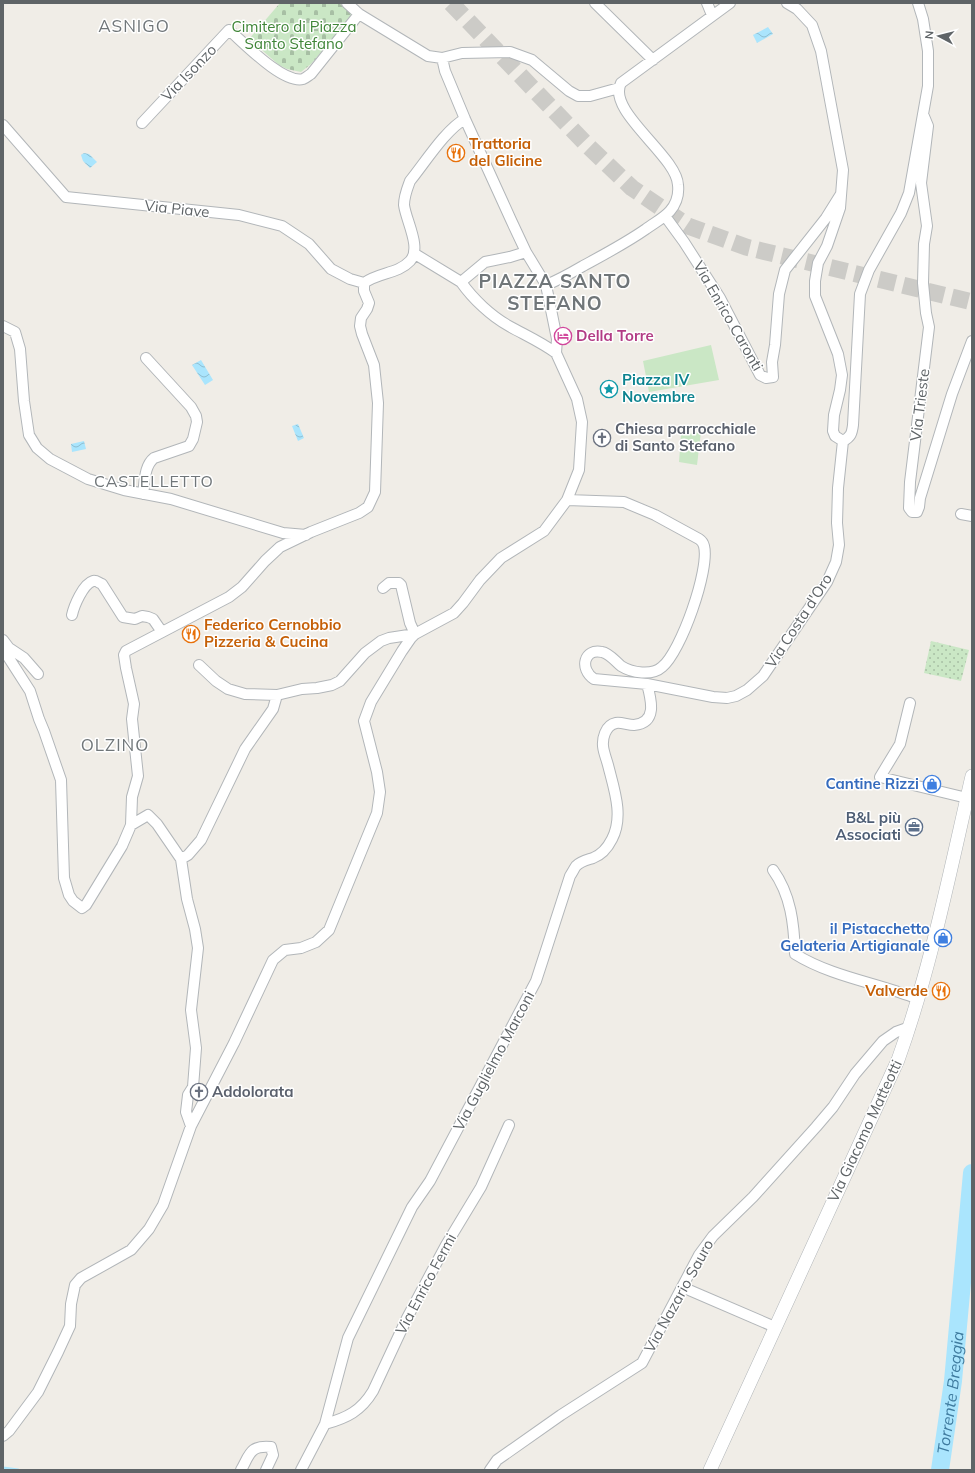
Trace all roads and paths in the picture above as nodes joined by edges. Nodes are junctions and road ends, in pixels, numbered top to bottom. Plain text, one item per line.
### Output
1 (347, 3) edge
2 (595, 3) edge
3 (707, 3) edge
4 (730, 3) edge
5 (787, 3) edge
6 (918, 3) edge
7 (360, 14) junction
8 (712, 15) junction
9 (442, 58) junction
10 (653, 60) junction
11 (619, 88) junction
12 (923, 114) junction
13 (465, 119) junction
14 (142, 123) dead end
15 (3, 125) edge
16 (842, 192) junction
17 (665, 216) junction
18 (526, 252) junction
19 (415, 254) junction
20 (461, 282) junction
21 (364, 283) junction
22 (546, 285) junction
23 (3, 326) edge
24 (972, 341) edge
25 (556, 353) junction
26 (146, 358) dead end
27 (843, 441) junction
28 (143, 494) junction
29 (567, 500) junction
30 (961, 514) dead end
31 (972, 516) edge
32 (306, 535) junction
33 (383, 588) dead end
34 (72, 615) dead end
35 (162, 632) junction
36 (415, 634) junction
37 (3, 640) edge
38 (3, 649) edge
39 (200, 665) dead end
40 (38, 674) dead end
41 (647, 684) junction
42 (277, 695) junction
43 (910, 703) dead end
44 (972, 776) edge
45 (968, 803) edge
46 (131, 825) junction
47 (181, 859) junction
48 (773, 870) dead end
49 (918, 999) junction
50 (910, 1026) junction
51 (509, 1125) dead end
52 (191, 1126) junction
53 (682, 1287) junction
54 (775, 1327) junction
55 (324, 1424) junction
56 (3, 1436) edge
57 (241, 1470) edge
58 (266, 1470) edge
59 (301, 1470) edge
60 (490, 1470) edge
61 (710, 1470) edge

1 - 7 street
2 - 10 street
3 - 8 street
4 - 8 street
5 - 16 street
6 - 12 street
7 - 9 street
7 - 14 street, Via Isonzo
8 - 10 street
9 - 11 street
9 - 13 street
10 - 11 street
11 - 17 street
12 - 24 street, Via Trieste
12 - 27 street
13 - 18 street
13 - 19 street
15 - 21 street, Via Piave
16 - 17 street, Via Enrico Caronti
16 - 27 street
17 - 22 street
18 - 20 street
18 - 22 street
19 - 20 street
19 - 21 street
20 - 25 street
21 - 32 street
22 - 25 street
23 - 28 street
25 - 29 street
26 - 28 street
27 - 41 street, Via Costa d'Oro
28 - 32 street
29 - 36 street
29 - 41 street, Via Costa d'Oro
30 - 31 street
32 - 35 street
33 - 36 street
34 - 35 street
35 - 46 street
36 - 42 street
36 - 52 street
37 - 40 street
38 - 46 street
39 - 42 street
41 - 55 street, Via Guglielmo Marconi
42 - 47 street
43 - 45 street
44 - 45 street, Via Giacomo Matteotti
45 - 49 street, Via Giacomo Matteotti
46 - 47 street
47 - 52 street
48 - 49 street
49 - 50 street, Via Giacomo Matteotti
50 - 53 street, Via Nazario Sauro
50 - 54 street, Via Giacomo Matteotti
51 - 55 street, Via Enrico Fermi
52 - 56 street
53 - 54 street
53 - 60 street, Via Nazario Sauro
54 - 61 street, Via Giacomo Matteotti
55 - 59 street, Via Guglielmo Marconi
57 - 58 street

